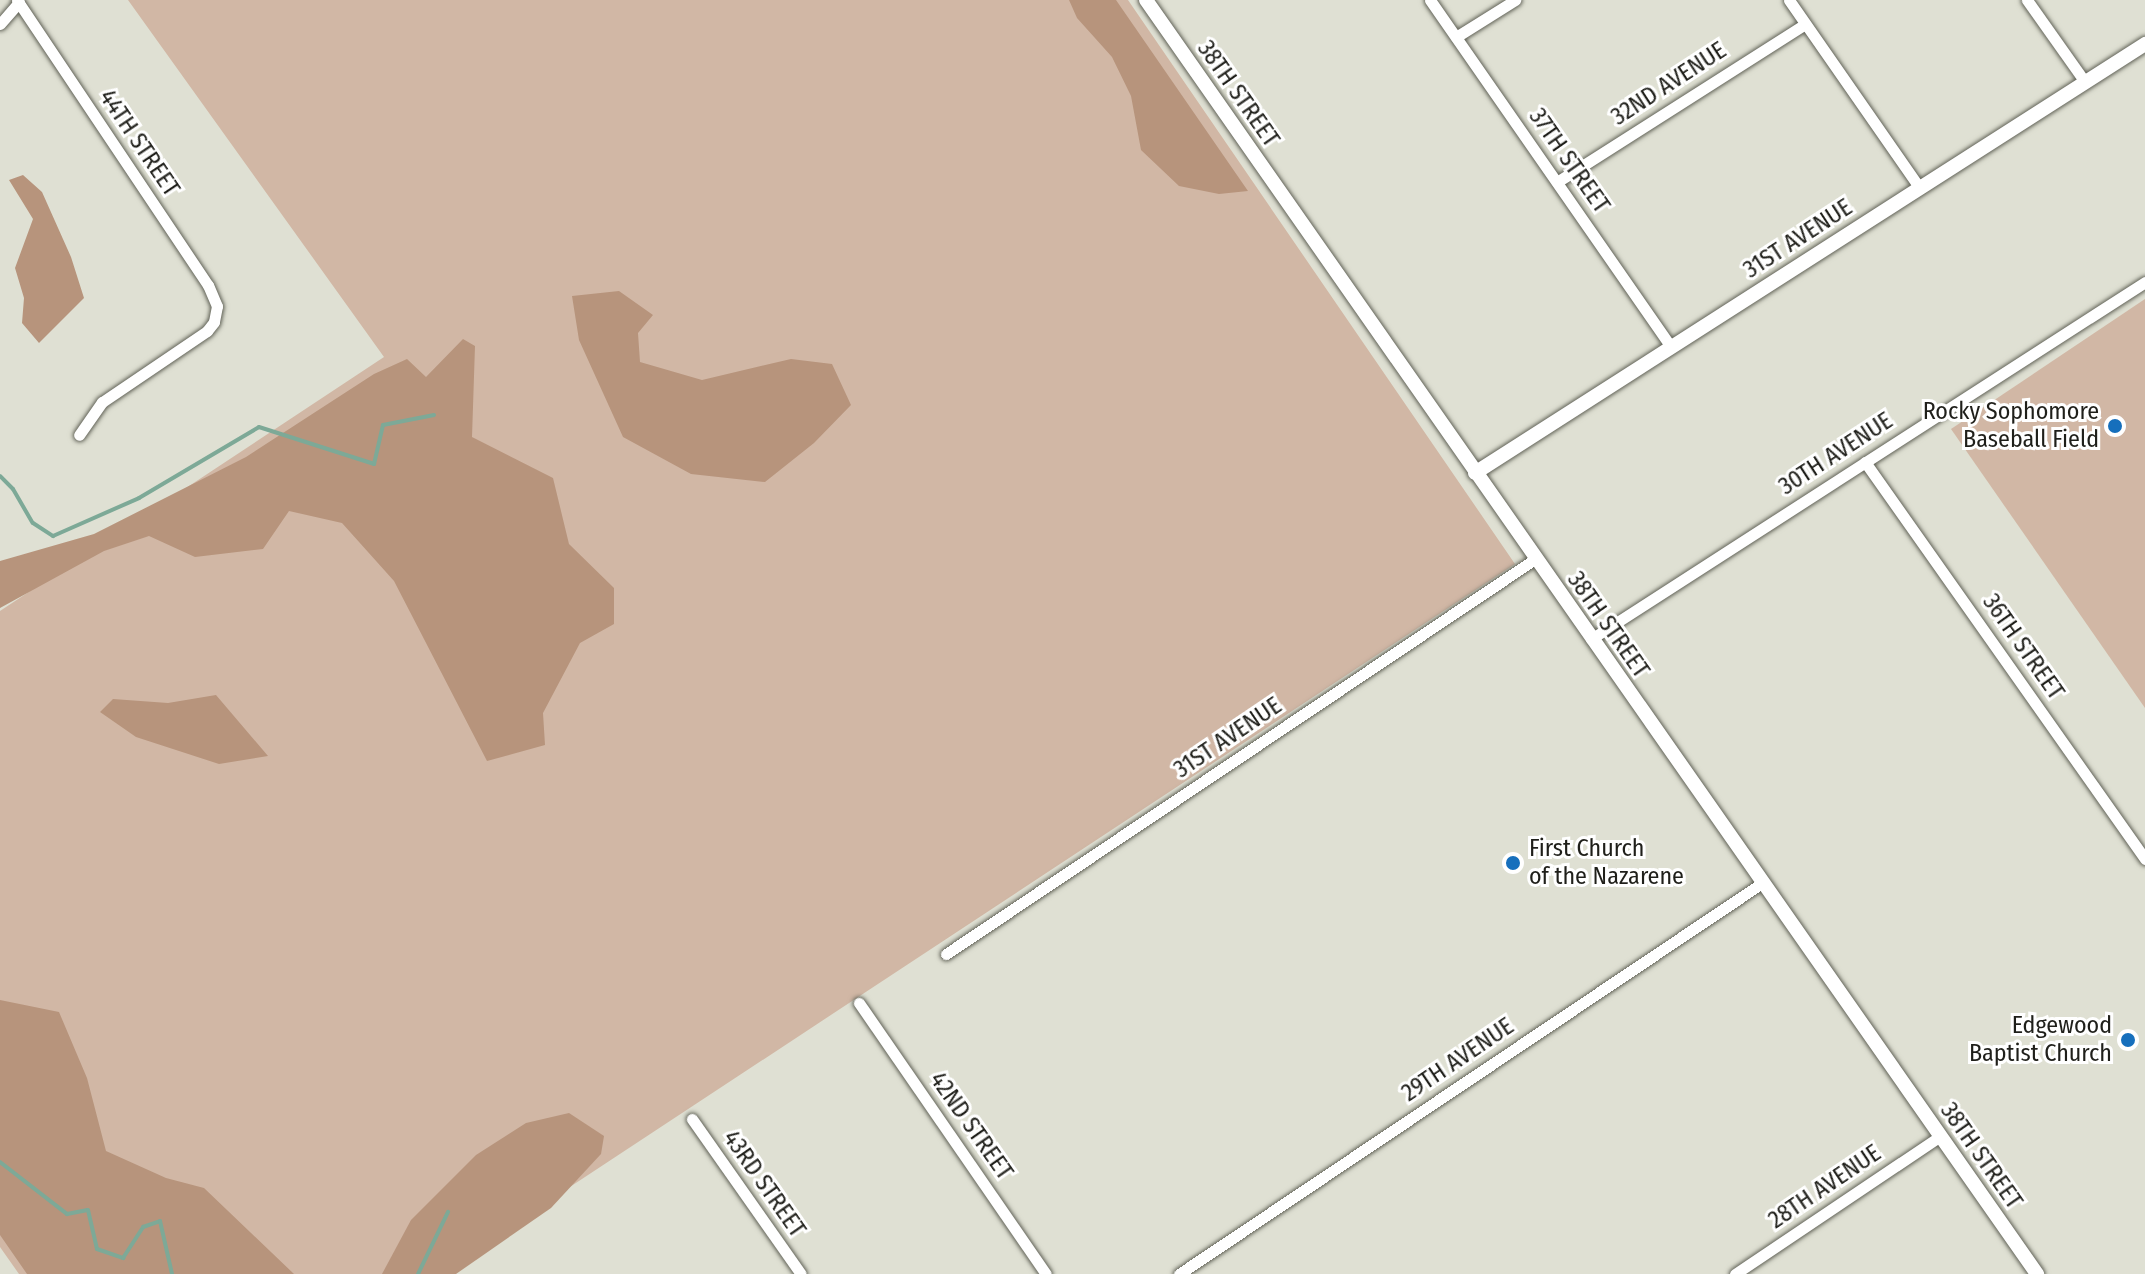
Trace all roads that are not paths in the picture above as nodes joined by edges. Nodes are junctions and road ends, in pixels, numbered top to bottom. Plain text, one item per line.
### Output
1 (1146, 0) edge
2 (1430, 0) edge
3 (1515, 0) edge
4 (1789, 0) edge
5 (2027, 0) edge
6 (18, 1) edge
7 (0, 24) edge
8 (1805, 24) junction
9 (1456, 37) junction
10 (2145, 44) edge
11 (2085, 82) junction
12 (1557, 182) junction
13 (1919, 187) junction
14 (2145, 282) edge
15 (1671, 347) junction
16 (79, 435) dead end
17 (1865, 462) junction
18 (1475, 473) junction
19 (1535, 559) junction
20 (1591, 639) junction
21 (2145, 859) edge
22 (1762, 883) junction
23 (946, 954) dead end
24 (859, 1003) dead end
25 (692, 1119) dead end
26 (1940, 1136) junction
27 (801, 1274) edge
28 (1046, 1274) edge
29 (1179, 1274) edge
30 (1735, 1274) edge
31 (2037, 1274) edge

1 - 18 street, 38TH STREET
2 - 9 street, 37TH STREET
3 - 9 street
4 - 8 street
5 - 11 street
6 - 7 street
6 - 16 street, 44TH STREET
8 - 12 street, 32ND AVENUE
8 - 13 street
9 - 12 street, 37TH STREET
10 - 11 street, 31ST AVENUE
11 - 13 street, 31ST AVENUE
12 - 15 street, 37TH STREET
13 - 15 street, 31ST AVENUE
14 - 17 street, 30TH AVENUE
15 - 18 street, 31ST AVENUE
17 - 20 street, 30TH AVENUE
17 - 21 street, 36TH STREET
18 - 19 street, 38TH STREET
19 - 20 street, 38TH STREET
19 - 23 street, 31ST AVENUE
20 - 22 street, 38TH STREET
22 - 26 street, 38TH STREET
22 - 29 street, 29TH AVENUE
24 - 28 street, 42ND STREET
25 - 27 street, 43RD STREET
26 - 30 street, 28TH AVENUE
26 - 31 street, 38TH STREET

